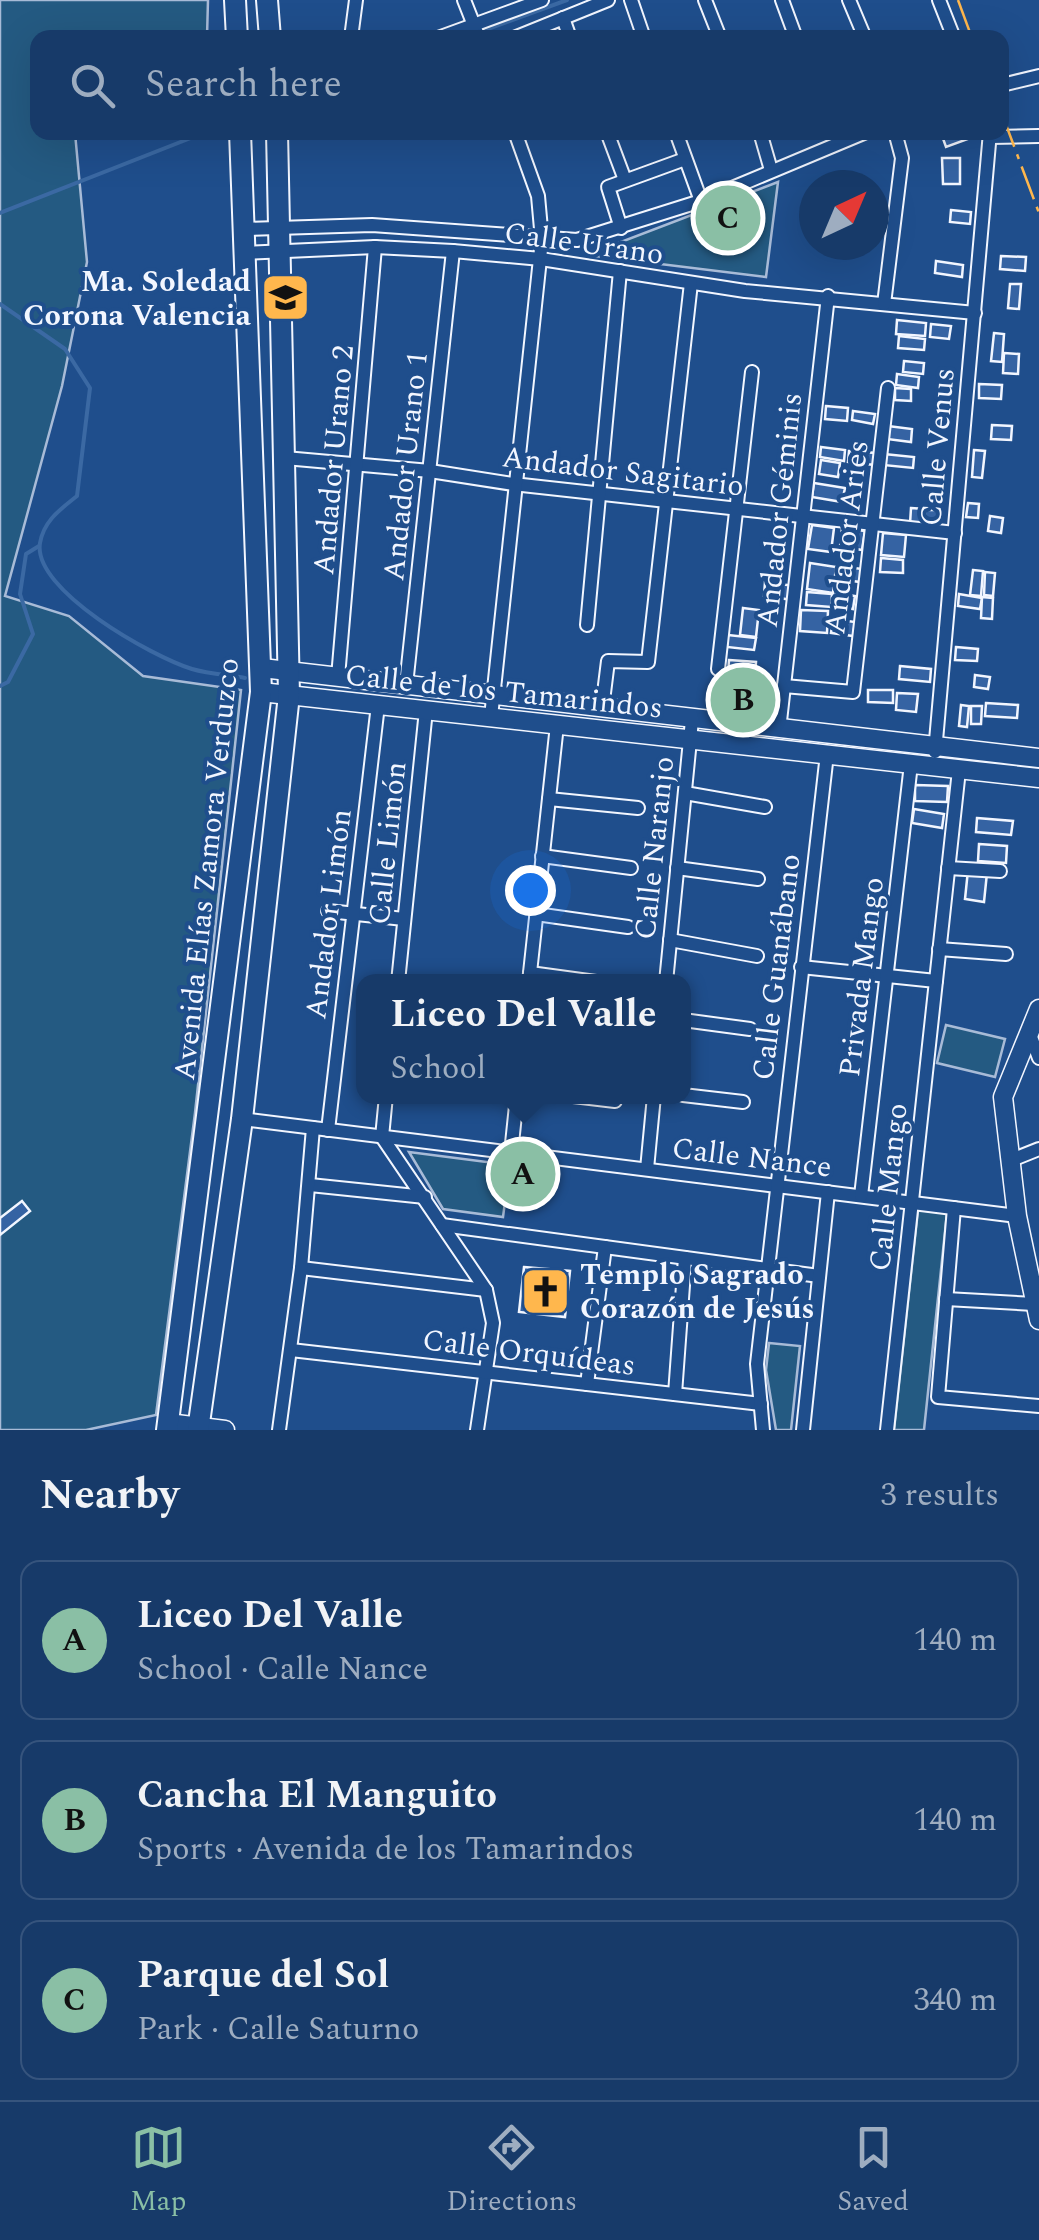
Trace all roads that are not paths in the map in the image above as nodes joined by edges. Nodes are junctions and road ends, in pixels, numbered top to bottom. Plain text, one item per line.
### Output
1 (235, 0) edge
2 (267, 0) edge
3 (356, 0) edge
4 (464, 0) edge
5 (542, 0) edge
6 (608, 0) edge
7 (631, 0) edge
8 (704, 0) edge
9 (782, 0) edge
10 (849, 0) edge
11 (939, 0) edge
12 (563, 18) junction
13 (237, 30) edge
14 (269, 30) edge
15 (353, 30) edge
16 (476, 30) edge
17 (534, 30) edge
18 (567, 30) edge
19 (641, 30) edge
20 (717, 30) edge
21 (793, 30) edge
22 (862, 30) edge
23 (951, 30) edge
24 (1039, 76) edge
25 (1009, 82) edge
26 (1009, 135) edge
27 (1039, 136) edge
28 (240, 140) edge
29 (277, 140) edge
30 (518, 140) edge
31 (610, 140) edge
32 (679, 140) edge
33 (763, 140) edge
34 (846, 140) edge
35 (896, 140) edge
36 (990, 140) edge
37 (685, 159) junction
38 (772, 170) junction
39 (625, 180) junction
40 (701, 201) junction
41 (622, 228) junction
42 (244, 229) junction
43 (280, 230) junction
44 (542, 240) junction
45 (375, 247) junction
46 (453, 252) junction
47 (245, 253) junction
48 (282, 253) junction
49 (541, 259) junction
50 (620, 270) junction
51 (690, 283) junction
52 (828, 296) junction
53 (884, 304) junction
54 (974, 313) junction
55 (752, 372) dead end
56 (888, 388) dead end
57 (285, 458) junction
58 (359, 464) junction
59 (430, 470) junction
60 (513, 484) junction
61 (598, 493) junction
62 (669, 502) junction
63 (738, 510) junction
64 (804, 518) junction
65 (873, 524) junction
66 (955, 533) junction
67 (587, 625) dead end
68 (262, 668) junction
69 (718, 668) dead end
70 (289, 671) junction
71 (338, 677) junction
72 (406, 685) junction
73 (784, 686) junction
74 (261, 692) junction
75 (289, 695) junction
76 (493, 695) junction
77 (378, 705) junction
78 (602, 708) junction
79 (426, 710) junction
80 (491, 717) junction
81 (557, 724) junction
82 (691, 730) junction
83 (779, 730) junction
84 (827, 754) junction
85 (934, 757) junction
86 (1039, 758) edge
87 (911, 764) junction
88 (959, 770) junction
89 (1039, 778) edge
90 (685, 793) junction
91 (549, 798) junction
92 (765, 807) dead end
93 (638, 808) dead end
94 (542, 856) junction
95 (631, 868) dead end
96 (677, 868) junction
97 (948, 868) junction
98 (1000, 871) dead end
99 (758, 879) dead end
100 (328, 911) dead end
101 (354, 914) junction
102 (536, 914) junction
103 (404, 919) junction
104 (628, 927) dead end
105 (670, 940) junction
106 (939, 948) junction
107 (1006, 954) dead end
108 (757, 956) dead end
109 (801, 967) junction
110 (399, 974) edge
111 (530, 974) edge
112 (667, 974) edge
113 (886, 976) junction
114 (936, 982) junction
115 (1039, 1009) edge
116 (691, 1021) edge
117 (750, 1029) dead end
118 (1029, 1032) junction
119 (1039, 1058) edge
120 (691, 1096) edge
121 (743, 1102) dead end
122 (385, 1104) edge
123 (516, 1104) edge
124 (653, 1104) edge
125 (242, 1119) junction
126 (313, 1128) junction
127 (328, 1130) junction
128 (382, 1137) junction
129 (1039, 1148) edge
130 (511, 1152) junction
131 (1010, 1161) junction
132 (646, 1170) junction
133 (310, 1185) junction
134 (775, 1186) junction
135 (828, 1192) junction
136 (861, 1196) junction
137 (425, 1197) junction
138 (912, 1202) junction
139 (954, 1208) junction
140 (1017, 1216) junction
141 (442, 1225) junction
142 (605, 1247) junction
143 (686, 1258) junction
144 (301, 1268) junction
145 (768, 1269) junction
146 (819, 1276) junction
147 (486, 1290) junction
148 (946, 1300) junction
149 (1036, 1312) edge
150 (290, 1350) junction
151 (486, 1372) junction
152 (587, 1384) junction
153 (674, 1394) junction
154 (761, 1404) junction
155 (1039, 1406) edge
156 (168, 1426) edge
157 (198, 1428) edge
158 (225, 1430) edge
159 (279, 1430) edge
160 (477, 1430) edge
161 (763, 1430) edge
162 (804, 1430) edge
163 (887, 1430) edge

1 - 13 main road
2 - 14 main road
3 - 15 street
4 - 16 street
5 - 16 street
6 - 12 street
7 - 19 street
8 - 20 street
9 - 21 street
10 - 22 street
11 - 23 street
12 - 17 street
12 - 18 street
24 - 25 street
26 - 27 street
28 - 42 main road, Avenida Elías Zamora Verduzco
29 - 43 main road, Avenida Elías Zamora Verduzco
30 - 44 street
31 - 39 street
32 - 37 street
33 - 38 street
34 - 38 street, Calle Urano
35 - 53 street
36 - 54 street, Calle Venus
37 - 39 street
37 - 40 street
38 - 40 street, Calle Urano
39 - 41 street
40 - 41 street, Calle Urano
41 - 44 street, Calle Urano
42 - 43 street, Calle Urano
42 - 47 main road, Avenida Elías Zamora Verduzco
43 - 44 street, Calle Urano
43 - 48 main road, Avenida Elías Zamora Verduzco
44 - 49 street
45 - 46 street, Calle Urano
45 - 48 street, Calle Urano
45 - 58 street, Andador Urano 2
46 - 49 street, Calle Urano
46 - 59 street, Andador Urano 1
47 - 48 street, Calle Urano
47 - 68 main road, Avenida Elías Zamora Verduzco
48 - 57 main road, Avenida Elías Zamora Verduzco
49 - 50 street, Calle Urano
49 - 60 street
50 - 51 street, Calle Urano
50 - 61 street
51 - 52 street, Calle Urano
51 - 62 street
52 - 53 street, Calle Urano
52 - 64 street, Andador Géminis
53 - 54 street, Calle Urano
54 - 66 street, Calle Venus
55 - 63 street
56 - 65 street, Andador Aries
57 - 58 street, Andador Sagitario
57 - 70 main road, Avenida Elías Zamora Verduzco
58 - 59 street, Andador Sagitario
58 - 71 street, Andador Urano 2
59 - 60 street, Andador Sagitario
59 - 72 street, Andador Urano 1
60 - 61 street, Andador Sagitario
60 - 76 street
61 - 62 street, Andador Sagitario
61 - 67 street
62 - 63 street, Andador Sagitario
62 - 78 street
63 - 64 street, Andador Sagitario
63 - 69 street
64 - 65 street, Andador Sagitario
64 - 73 street, Andador Géminis
65 - 66 street, Andador Sagitario
65 - 73 street, Andador Aries
66 - 85 street, Calle Venus
68 - 70 street
68 - 74 main road, Avenida Elías Zamora Verduzco
70 - 71 street
70 - 75 main road, Avenida Elías Zamora Verduzco
71 - 72 street
72 - 76 street
73 - 83 street, Andador Géminis
74 - 75 street, Calle de los Tamarindos
74 - 156 main road, Avenida Elías Zamora Verduzco
75 - 77 street, Calle de los Tamarindos
75 - 125 main road, Avenida Elías Zamora Verduzco
76 - 78 street
76 - 80 street
77 - 79 street, Calle de los Tamarindos
77 - 101 street, Andador Limón
78 - 82 street
79 - 80 street, Calle de los Tamarindos
79 - 103 street, Calle Limón
80 - 81 street, Calle de los Tamarindos
81 - 82 street, Calle de los Tamarindos
81 - 91 street
82 - 83 street
82 - 84 street, Calle de los Tamarindos
82 - 90 street, Calle Naranjo
83 - 85 street
84 - 87 street, Calle de los Tamarindos
84 - 109 street, Calle Guanábano
85 - 86 street
85 - 87 street, Calle de los Tamarindos
85 - 88 street, Calle de los Tamarindos
87 - 113 street, Privada Mango
88 - 89 street, Calle de los Tamarindos
88 - 97 street, Calle Mango
90 - 92 street
90 - 96 street, Calle Naranjo
91 - 93 street
91 - 94 street
94 - 95 street
94 - 102 street
96 - 99 street
96 - 105 street, Calle Naranjo
97 - 98 street
97 - 106 street, Calle Mango
100 - 101 street
101 - 103 street
101 - 127 street, Andador Limón
102 - 104 street
102 - 111 street
103 - 110 street, Calle Limón
105 - 108 street
105 - 112 street, Calle Naranjo
106 - 107 street
106 - 114 street, Calle Mango
109 - 113 street
109 - 134 street, Calle Guanábano
113 - 114 street
113 - 136 street, Privada Mango
114 - 138 street, Calle Mango
115 - 118 street
116 - 117 street
118 - 119 street
118 - 131 street
120 - 121 street
122 - 128 street
123 - 130 street
124 - 132 street
125 - 126 street, Calle Nance
125 - 157 main road, Avenida Elías Zamora Verduzco
126 - 127 street, Calle Nance
126 - 133 street
127 - 128 street, Calle Nance
128 - 130 street, Calle Nance
128 - 137 street
129 - 131 street
130 - 132 street, Calle Nance
131 - 140 street
132 - 134 street, Calle Nance
133 - 137 street
133 - 144 street
134 - 135 street, Calle Nance
134 - 145 street
135 - 136 street, Calle Nance
135 - 146 street
136 - 138 street, Calle Nance
137 - 141 street
138 - 139 street, Calle Nance
138 - 163 street, Calle Mango
139 - 140 street, Calle Nance
139 - 148 street
140 - 149 street
141 - 142 street
141 - 147 street
142 - 143 street
142 - 152 street
143 - 145 street
143 - 153 street
144 - 147 street
144 - 150 street
145 - 146 street
145 - 154 street
146 - 162 street
147 - 151 street
148 - 149 street
148 - 155 street
150 - 151 street, Calle Orquídeas
150 - 159 street
151 - 152 street, Calle Orquídeas
151 - 160 street
152 - 153 street, Calle Orquídeas
153 - 154 street, Calle Orquídeas
154 - 161 street
156 - 157 street
157 - 158 street

